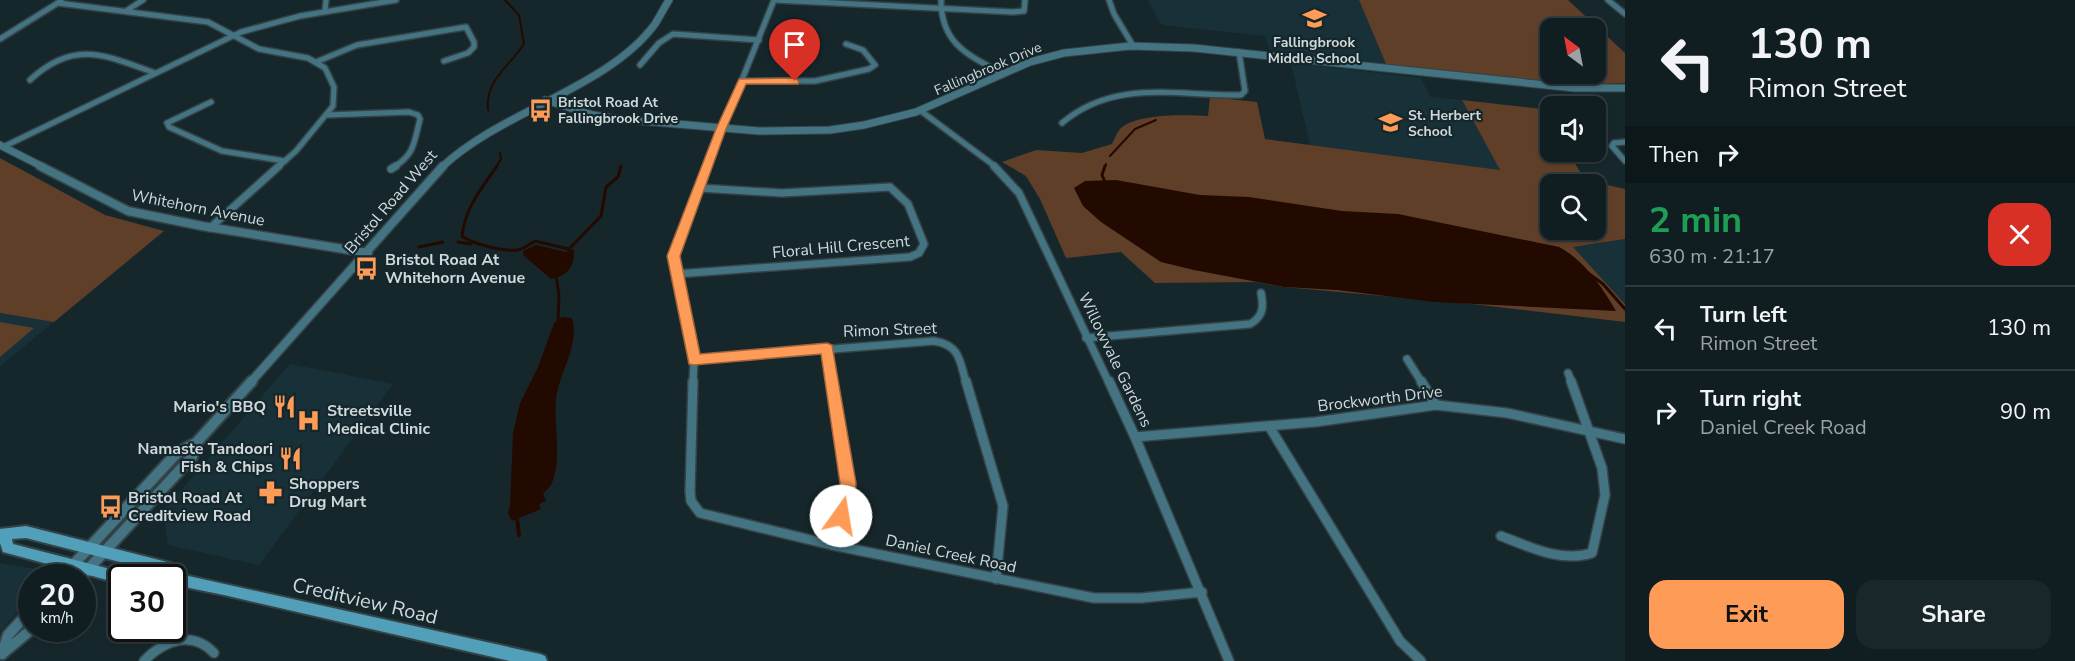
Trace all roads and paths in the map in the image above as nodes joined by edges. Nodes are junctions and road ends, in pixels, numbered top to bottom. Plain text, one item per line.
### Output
1 (143, 0) edge
2 (326, 0) edge
3 (396, 0) edge
4 (669, 0) edge
5 (774, 0) edge
6 (941, 0) edge
7 (1025, 0) edge
8 (1109, 0) edge
9 (1608, 0) edge
10 (60, 1) edge
11 (940, 9) junction
12 (126, 11) junction
13 (326, 11) junction
14 (1625, 15) edge
15 (0, 33) edge
16 (8, 34) junction
17 (234, 35) junction
18 (0, 39) edge
19 (759, 40) junction
20 (846, 44) dead end
21 (1132, 44) junction
22 (1239, 52) junction
23 (444, 61) dead end
24 (316, 62) junction
25 (640, 65) dead end
26 (155, 73) junction
27 (1003, 74) junction
28 (30, 80) dead end
29 (742, 81) junction
30 (1625, 88) edge
31 (545, 100) junction
32 (211, 102) dead end
33 (921, 111) junction
34 (326, 115) junction
35 (1062, 123) dead end
36 (721, 129) junction
37 (1625, 142) edge
38 (2, 146) edge
39 (285, 161) junction
40 (1625, 162) edge
41 (391, 169) dead end
42 (700, 188) junction
43 (210, 228) junction
44 (368, 253) junction
45 (676, 274) junction
46 (1261, 293) dead end
47 (1086, 338) junction
48 (827, 348) junction
49 (1407, 359) dead end
50 (694, 360) junction
51 (1568, 373) dead end
52 (1436, 405) junction
53 (1269, 426) junction
54 (1588, 430) junction
55 (1135, 437) junction
56 (1625, 439) edge
57 (196, 443) junction
58 (2, 535) edge
59 (1501, 536) dead end
60 (832, 545) junction
61 (89, 547) junction
62 (104, 551) junction
63 (68, 564) edge
64 (73, 564) edge
65 (92, 564) edge
66 (152, 564) edge
67 (996, 579) junction
68 (186, 583) edge
69 (1202, 592) junction
70 (18, 624) edge
71 (18, 641) edge
72 (214, 653) dead end
73 (1, 655) edge
74 (144, 661) edge
75 (540, 661) edge
76 (1229, 661) edge
77 (1421, 661) edge

1 - 12 street
2 - 13 street
3 - 13 street
4 - 31 street, Bristol Road West
5 - 11 street
5 - 19 street, Daniel Creek Road
6 - 11 street
7 - 11 street
8 - 21 street
9 - 14 street
10 - 12 street
10 - 16 street
11 - 27 street
12 - 17 street
13 - 17 street
15 - 16 street
16 - 18 street
17 - 24 street
17 - 26 street
19 - 25 street
19 - 29 street, Daniel Creek Road
20 - 29 street
21 - 22 street, Fallingbrook Drive
21 - 27 street, Fallingbrook Drive
22 - 30 street, Fallingbrook Drive
22 - 35 street
23 - 24 street
24 - 34 street
26 - 28 street
26 - 38 street
27 - 33 street, Fallingbrook Drive
29 - 36 street, Daniel Creek Road
31 - 36 street, Fallingbrook Drive
31 - 44 street, Bristol Road West
32 - 39 street
33 - 36 street, Fallingbrook Drive
33 - 47 street, Willowvale Gardens
34 - 39 street
34 - 41 street
36 - 42 street, Daniel Creek Road
37 - 40 street
38 - 43 street, Whitehorn Avenue
39 - 43 street
42 - 45 street, Daniel Creek Road
42 - 45 street, Floral Hill Crescent
43 - 44 street, Whitehorn Avenue
44 - 57 street, Bristol Road West
45 - 50 street, Daniel Creek Road
46 - 47 street
47 - 55 street, Willowvale Gardens
48 - 50 street, Rimon Street
48 - 60 street
48 - 67 street, Rimon Street
49 - 52 street
50 - 60 street, Daniel Creek Road
51 - 54 street
52 - 53 street, Brockworth Drive
52 - 54 street, Brockworth Drive
53 - 55 street, Brockworth Drive
53 - 77 street
54 - 56 street, Brockworth Drive
54 - 59 street
55 - 69 street, Willowvale Gardens
57 - 61 street, Bristol Road West
57 - 62 street, Bristol Road West
58 - 61 main road, Creditview Road
58 - 63 main road, Creditview Road
60 - 67 street, Daniel Creek Road
61 - 62 main road, Creditview Road
61 - 64 street, Bristol Road West
62 - 65 street, Bristol Road West
62 - 66 main road, Creditview Road
67 - 69 street, Daniel Creek Road
68 - 75 main road, Creditview Road
69 - 76 street, Willowvale Gardens
70 - 73 street
71 - 73 street
72 - 74 street

